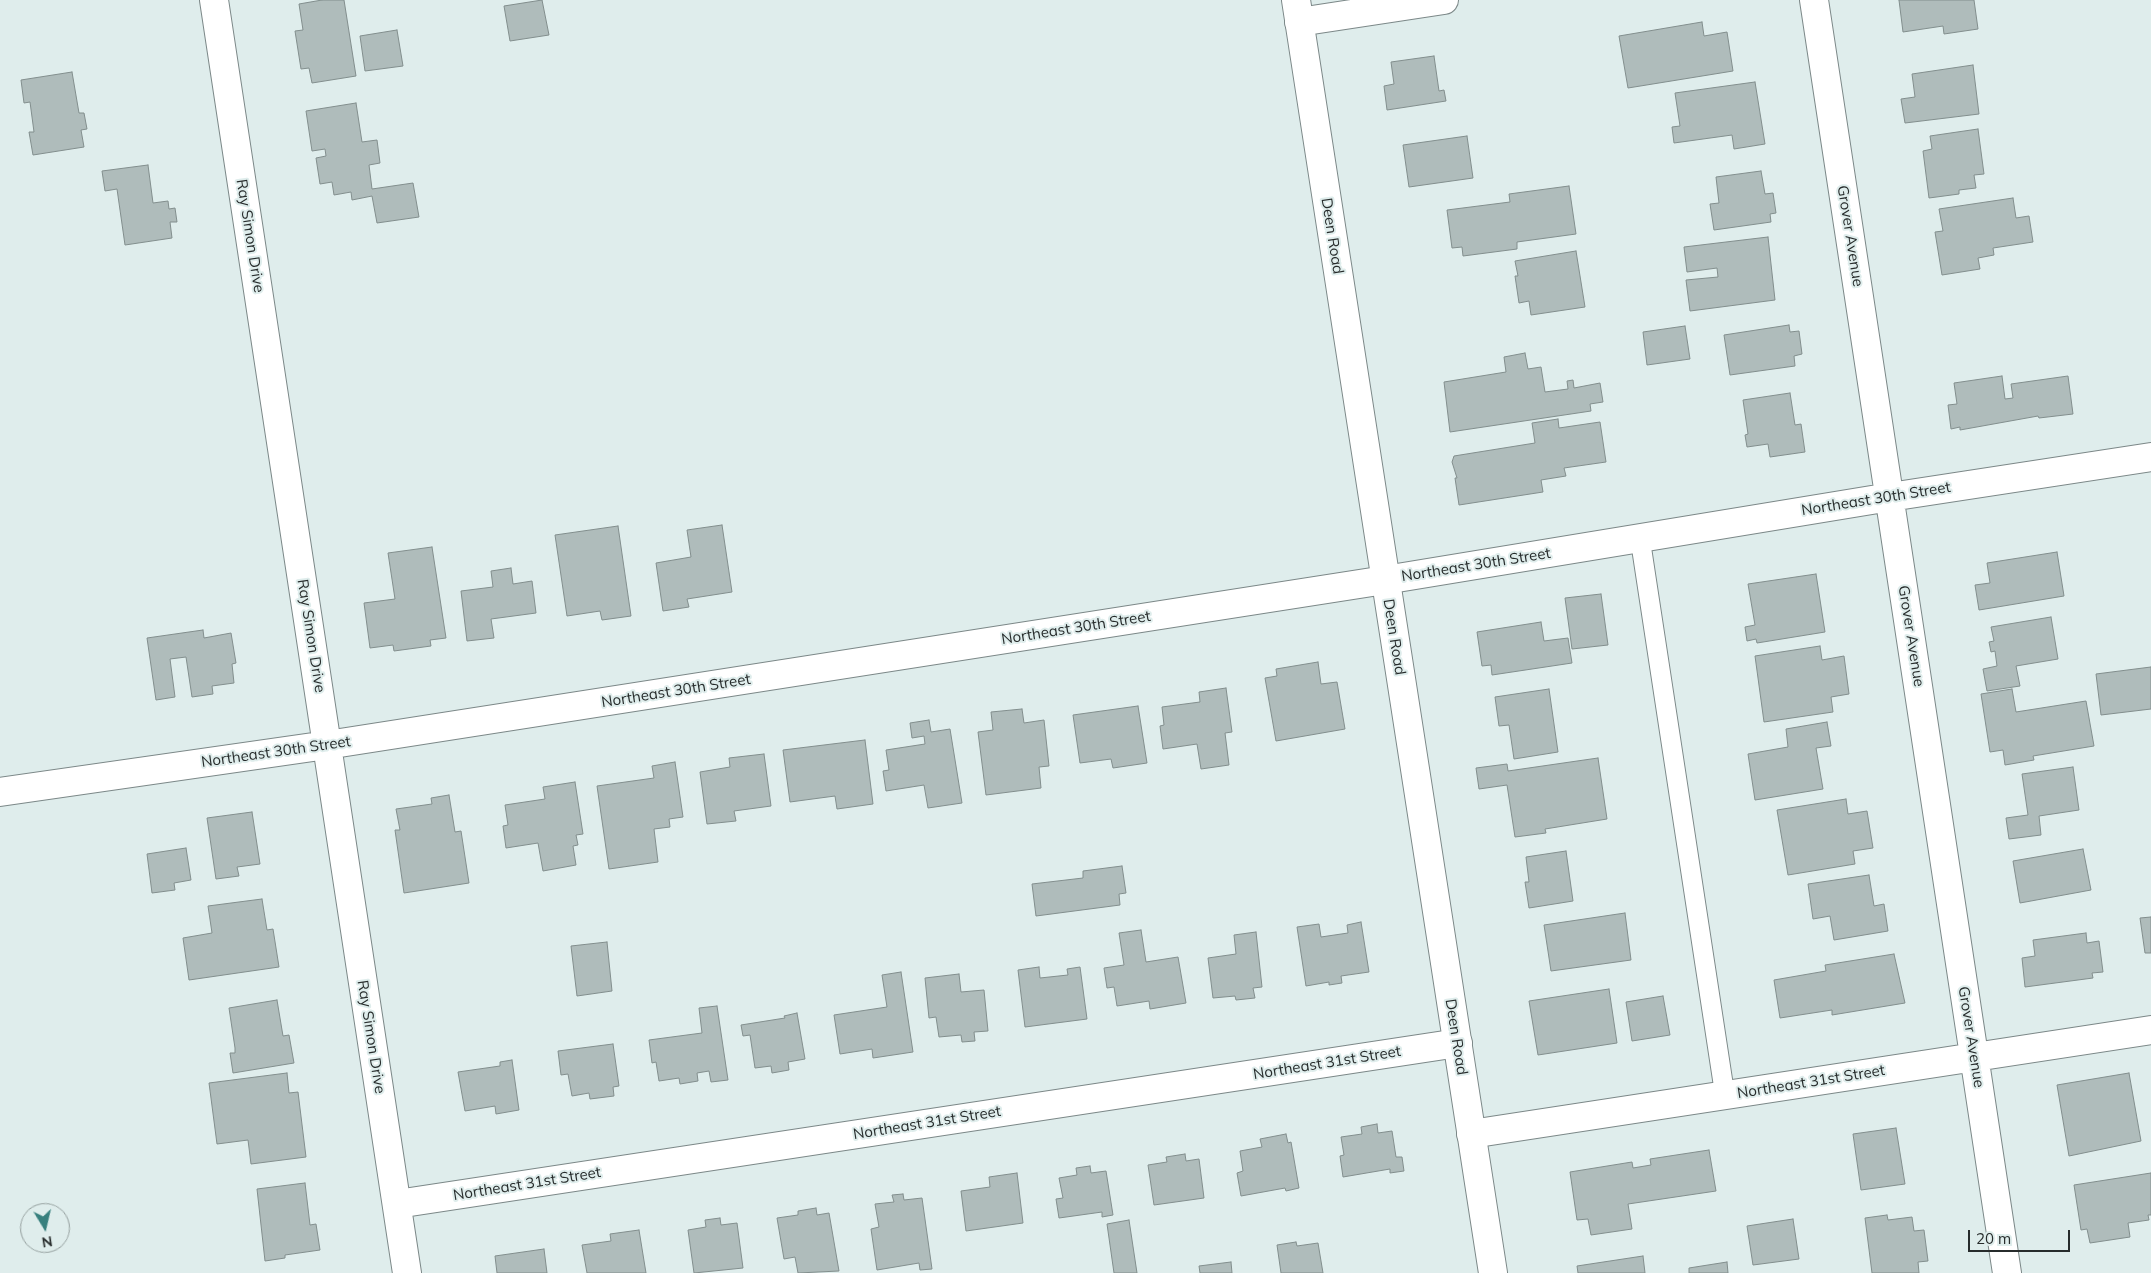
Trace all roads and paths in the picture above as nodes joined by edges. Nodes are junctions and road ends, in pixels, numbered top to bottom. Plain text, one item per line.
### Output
1 (214, 0) edge
2 (1444, 0) edge
3 (1814, 0) edge
4 (1298, 11) edge
5 (2151, 457) edge
6 (1890, 497) junction
7 (1640, 538) junction
8 (1385, 580) junction
9 (327, 745) junction
10 (0, 792) edge
11 (2151, 1030) edge
12 (1458, 1043) junction
13 (1974, 1057) junction
14 (1725, 1096) junction
15 (1472, 1134) junction
16 (397, 1204) junction
17 (407, 1273) edge
18 (1493, 1273) edge
19 (2007, 1273) edge

1 - 9 street, Ray Simon Drive
2 - 4 street
3 - 6 street, Grover Avenue
4 - 8 street, Deen Road
5 - 6 street, Northeast 30th Street
6 - 7 street, Northeast 30th Street
6 - 13 street, Grover Avenue
7 - 8 street, Northeast 30th Street
7 - 14 lane
8 - 9 street, Northeast 30th Street
8 - 12 street, Deen Road
9 - 10 street, Northeast 30th Street
9 - 16 street, Ray Simon Drive
11 - 13 street, Northeast 31st Street
12 - 15 street, Deen Road
12 - 16 street, Northeast 31st Street
13 - 14 street, Northeast 31st Street
13 - 19 street, Grover Avenue
14 - 15 street, Northeast 31st Street
15 - 18 street, Deen Road
16 - 17 street, Ray Simon Drive

